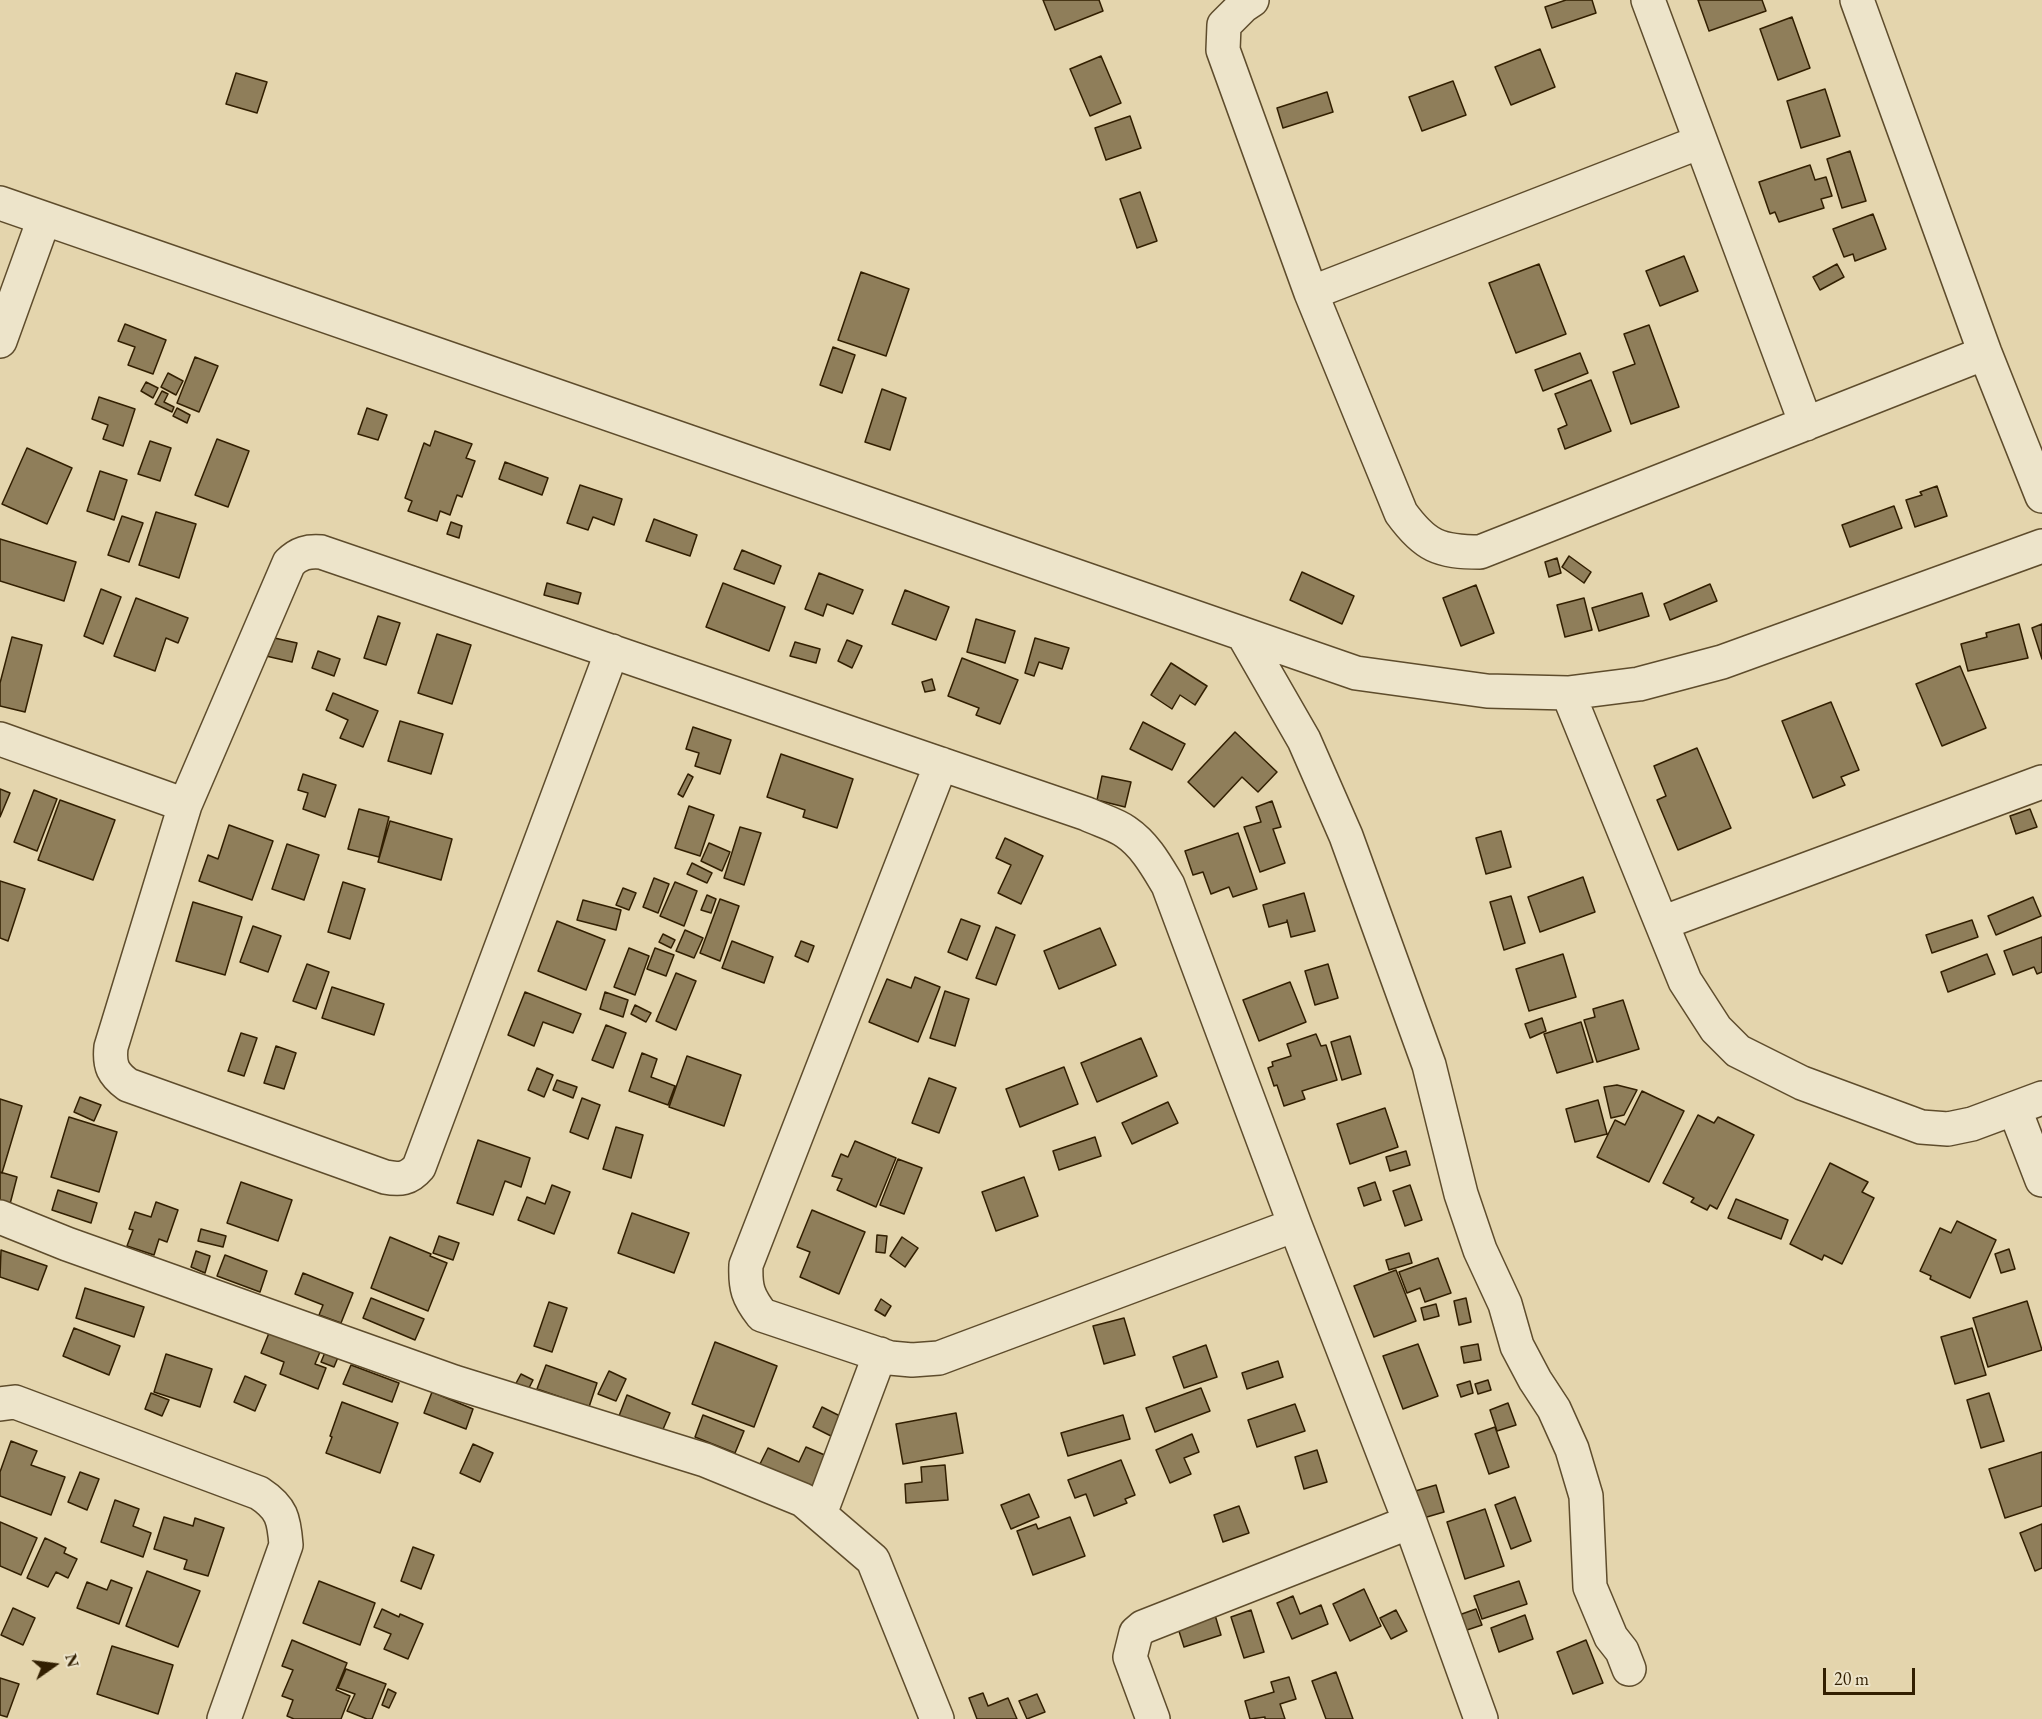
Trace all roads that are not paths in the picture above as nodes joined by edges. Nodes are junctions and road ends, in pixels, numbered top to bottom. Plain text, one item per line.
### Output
1 (1252, 0) edge
2 (1648, 0) edge
3 (1857, 0) edge
4 (1700, 142) junction
5 (0, 203) edge
6 (44, 219) junction
7 (1311, 293) junction
8 (0, 341) edge
9 (1985, 353) junction
10 (1806, 424) junction
11 (2042, 496) edge
12 (2042, 546) edge
13 (1243, 634) junction
14 (612, 651) junction
15 (1568, 693) junction
16 (0, 739) edge
17 (941, 764) junction
18 (2042, 782) edge
19 (185, 805) junction
20 (1662, 923) junction
21 (2028, 1104) edge
22 (2042, 1180) edge
23 (0, 1217) edge
24 (1295, 1225) junction
25 (880, 1354) junction
26 (0, 1404) edge
27 (820, 1514) junction
28 (1410, 1521) junction
29 (1629, 1669) dead end
30 (224, 1719) edge
31 (937, 1719) edge
32 (1153, 1719) edge
33 (1481, 1719) edge

1 - 7 street
2 - 4 street
3 - 9 street
4 - 7 street
4 - 10 street
5 - 6 street
6 - 8 street
6 - 13 street
7 - 10 street
9 - 10 street
9 - 11 street
12 - 15 street
13 - 15 street
13 - 29 street
14 - 17 street
14 - 19 street
14 - 19 street
15 - 20 street
16 - 19 street
17 - 24 street
17 - 25 street
18 - 20 street
20 - 21 street
21 - 22 street
23 - 27 street
24 - 25 street
24 - 28 street
25 - 27 street
26 - 30 street
27 - 31 street
28 - 32 street
28 - 33 street

